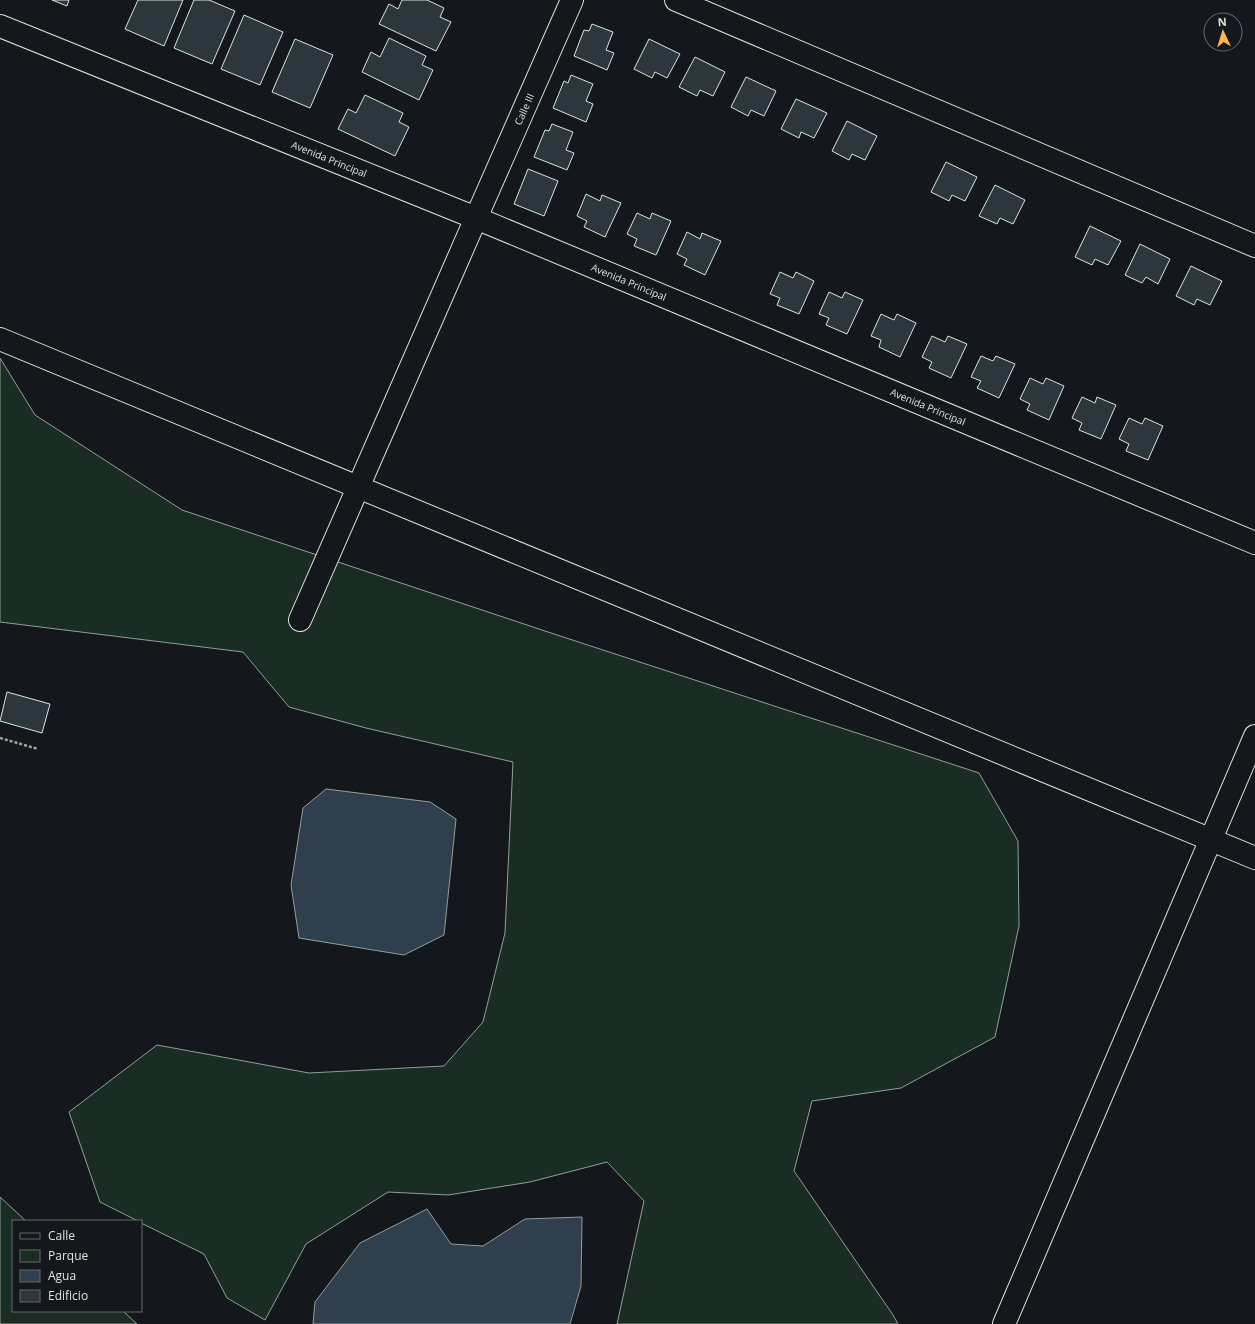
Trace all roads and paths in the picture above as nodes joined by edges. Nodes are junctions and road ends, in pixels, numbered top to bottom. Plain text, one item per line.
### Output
1 (572, 0) edge
2 (676, 0) edge
3 (0, 26) edge
4 (476, 218) junction
5 (1255, 246) edge
6 (0, 339) edge
7 (359, 487) junction
8 (1255, 543) edge
9 (300, 620) dead end
10 (1255, 736) edge
11 (0, 738) edge
12 (38, 749) dead end
13 (1211, 840) junction
14 (1255, 858) edge
15 (1004, 1324) edge

1 - 4 street, Calle III
2 - 5 street
3 - 4 street, Avenida Principal
4 - 7 street, Calle III
4 - 8 street, Avenida Principal
6 - 7 street
7 - 9 street, Calle III
7 - 13 street
10 - 13 street
11 - 12 path
13 - 14 street
13 - 15 street

